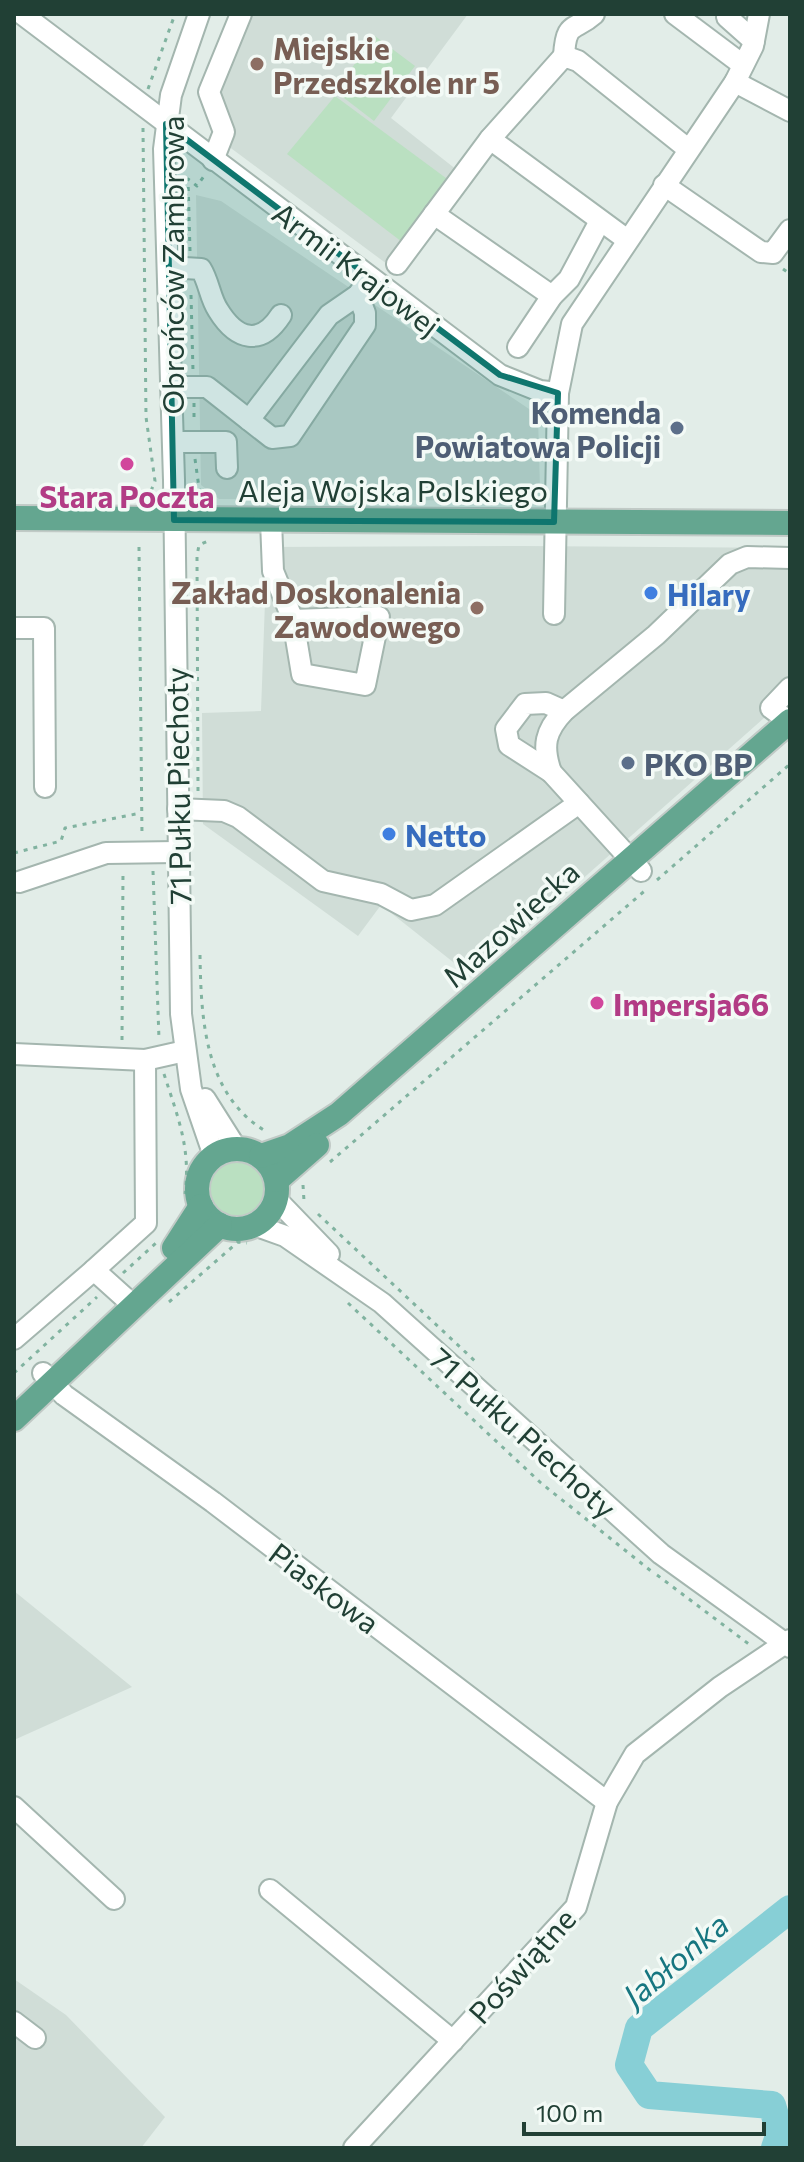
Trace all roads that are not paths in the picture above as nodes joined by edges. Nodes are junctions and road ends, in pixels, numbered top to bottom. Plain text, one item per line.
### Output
1 (22, 14) edge
2 (199, 14) edge
3 (241, 14) edge
4 (594, 14) edge
5 (675, 14) edge
6 (729, 14) edge
7 (759, 14) edge
8 (754, 41) junction
9 (564, 56) junction
10 (739, 73) junction
11 (790, 111) edge
12 (166, 124) junction
13 (490, 139) junction
14 (688, 149) junction
15 (213, 160) junction
16 (664, 185) junction
17 (434, 214) junction
18 (600, 221) junction
19 (790, 230) edge
20 (626, 239) junction
21 (397, 264) dead end
22 (168, 267) junction
23 (364, 286) junction
24 (552, 296) junction
25 (281, 315) dead end
26 (518, 347) dead end
27 (171, 387) junction
28 (558, 393) junction
29 (249, 420) junction
30 (173, 442) junction
31 (227, 468) dead end
32 (14, 518) edge
33 (174, 520) junction
34 (271, 521) junction
35 (554, 522) junction
36 (784, 525) edge
37 (790, 558) edge
38 (554, 614) dead end
39 (293, 620) junction
40 (14, 628) edge
41 (790, 688) edge
42 (564, 711) junction
43 (790, 726) edge
44 (551, 772) junction
45 (45, 787) dead end
46 (579, 803) junction
47 (178, 809) junction
48 (177, 852) junction
49 (636, 865) junction
50 (19, 882) dead end
51 (185, 1051) junction
52 (14, 1054) edge
53 (152, 1060) junction
54 (269, 1147) junction
55 (225, 1152) junction
56 (276, 1189) junction
57 (193, 1202) junction
58 (220, 1225) junction
59 (252, 1234) junction
60 (94, 1270) junction
61 (129, 1302) junction
62 (382, 1303) junction
63 (14, 1339) edge
64 (48, 1378) junction
65 (14, 1400) edge
66 (14, 1419) edge
67 (788, 1644) edge
68 (607, 1802) junction
69 (14, 1807) edge
70 (270, 1890) dead end
71 (114, 1899) dead end
72 (14, 2022) edge
73 (35, 2038) dead end
74 (453, 2041) junction
75 (354, 2148) edge

1 - 12 street, Armii Krajowej
2 - 12 street, Obrońców Zambrowa
3 - 15 street
4 - 9 street
5 - 10 street
6 - 8 street
7 - 8 street
8 - 10 street
9 - 13 street
9 - 14 street
10 - 11 street
10 - 14 street
12 - 15 street, Armii Krajowej
12 - 22 street, Obrońców Zambrowa
13 - 17 street
13 - 18 street
14 - 16 street
15 - 23 street, Armii Krajowej
16 - 19 street
16 - 20 street
17 - 21 street
17 - 24 street
18 - 20 street
18 - 24 street
20 - 28 street
22 - 25 street
22 - 27 street, Obrońców Zambrowa
23 - 28 street, Armii Krajowej
23 - 29 street
23 - 29 street
24 - 26 street
27 - 29 street
27 - 30 street, Obrońców Zambrowa
28 - 35 street
30 - 31 street
30 - 33 street, Obrońców Zambrowa
32 - 33 main road, Aleja Wojska Polskiego
33 - 34 main road, Aleja Wojska Polskiego
33 - 47 street, 71 Pułku Piechoty
34 - 35 main road, Aleja Wojska Polskiego
34 - 39 street
35 - 36 main road, Aleja Wojska Polskiego
35 - 38 street
37 - 42 street
39 - 39 street
40 - 45 street
41 - 43 street
42 - 44 street
42 - 44 street
43 - 49 main road, Mazowiecka
44 - 46 street
46 - 47 street
46 - 49 street
47 - 48 street, 71 Pułku Piechoty
48 - 50 street
48 - 51 street, 71 Pułku Piechoty
49 - 54 main road, Mazowiecka
49 - 56 main road, Mazowiecka
51 - 53 street
51 - 55 street, 71 Pułku Piechoty
52 - 53 street
53 - 60 street
54 - 55 main road
54 - 56 main road
55 - 57 main road
56 - 59 main road
56 - 62 street
57 - 58 main road
57 - 61 main road
58 - 59 main road
58 - 61 main road
59 - 62 street, 71 Pułku Piechoty
60 - 61 street
60 - 63 street
61 - 64 main road
62 - 67 street, 71 Pułku Piechoty
64 - 65 main road
64 - 66 main road
64 - 68 street, Piaskowa
67 - 68 street, Poświątne
68 - 74 street, Poświątne
69 - 71 street
70 - 74 street, Poświątne
72 - 73 street
74 - 75 street, Poświątne

